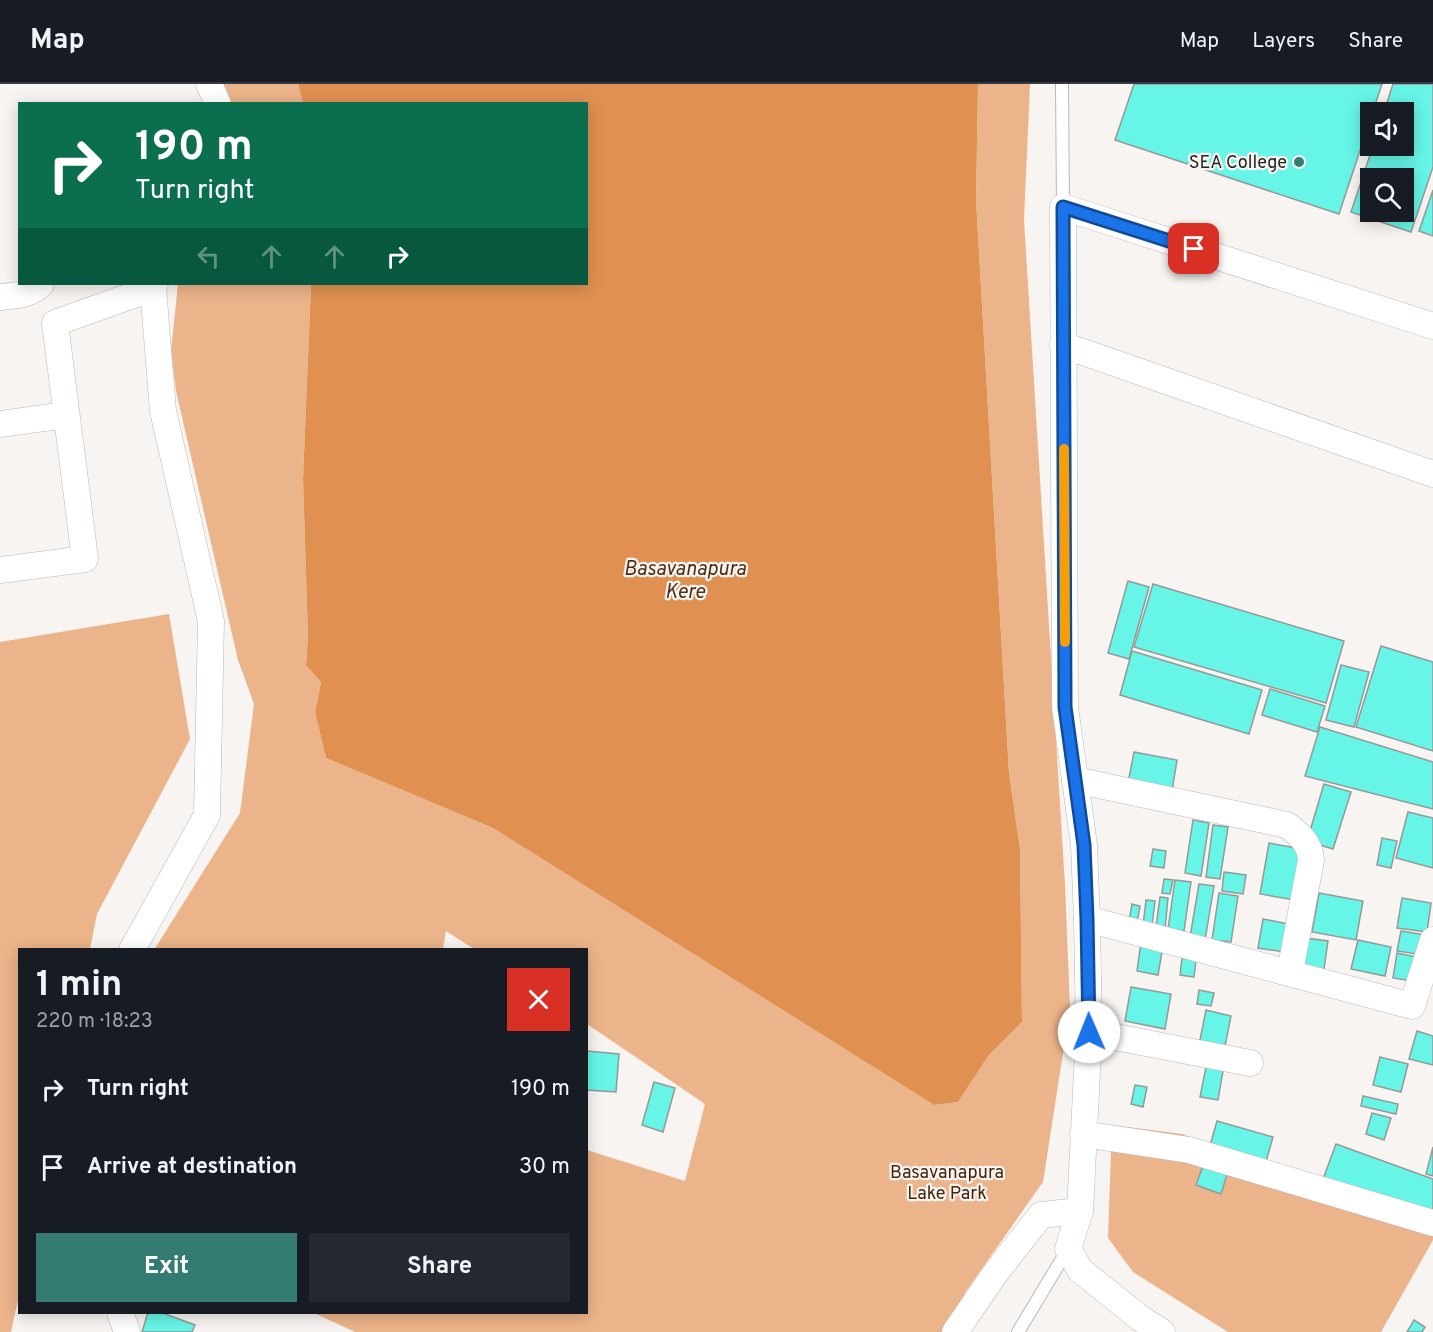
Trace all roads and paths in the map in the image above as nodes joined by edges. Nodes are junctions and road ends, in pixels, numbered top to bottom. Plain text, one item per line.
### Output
1 (209, 84) edge
2 (1062, 84) edge
3 (217, 102) edge
4 (1063, 207) junction
5 (40, 285) edge
6 (154, 286) edge
7 (0, 297) edge
8 (1433, 326) edge
9 (1063, 345) junction
10 (66, 415) junction
11 (0, 424) edge
12 (1433, 474) edge
13 (0, 570) edge
14 (1075, 780) junction
15 (1087, 919) junction
16 (1433, 940) edge
17 (133, 948) edge
18 (1290, 972) junction
19 (1422, 1009) edge
20 (1089, 1032) junction
21 (1250, 1063) dead end
22 (1083, 1134) junction
23 (1080, 1211) junction
24 (1433, 1223) edge
25 (1068, 1249) junction
26 (121, 1314) edge
27 (127, 1332) edge
28 (955, 1332) edge
29 (1018, 1332) edge
30 (1162, 1332) edge

1 - 3 street
2 - 4 lane
4 - 8 street
4 - 9 street
5 - 7 street
6 - 10 street
6 - 17 street
9 - 12 street
9 - 14 street
10 - 11 street
10 - 13 street
14 - 15 street
14 - 18 street
15 - 18 street
15 - 20 street
16 - 19 street
18 - 19 street
20 - 21 street
20 - 22 street
22 - 23 street
22 - 24 street
23 - 25 street
23 - 28 street
25 - 29 lane
25 - 30 street
26 - 27 street

